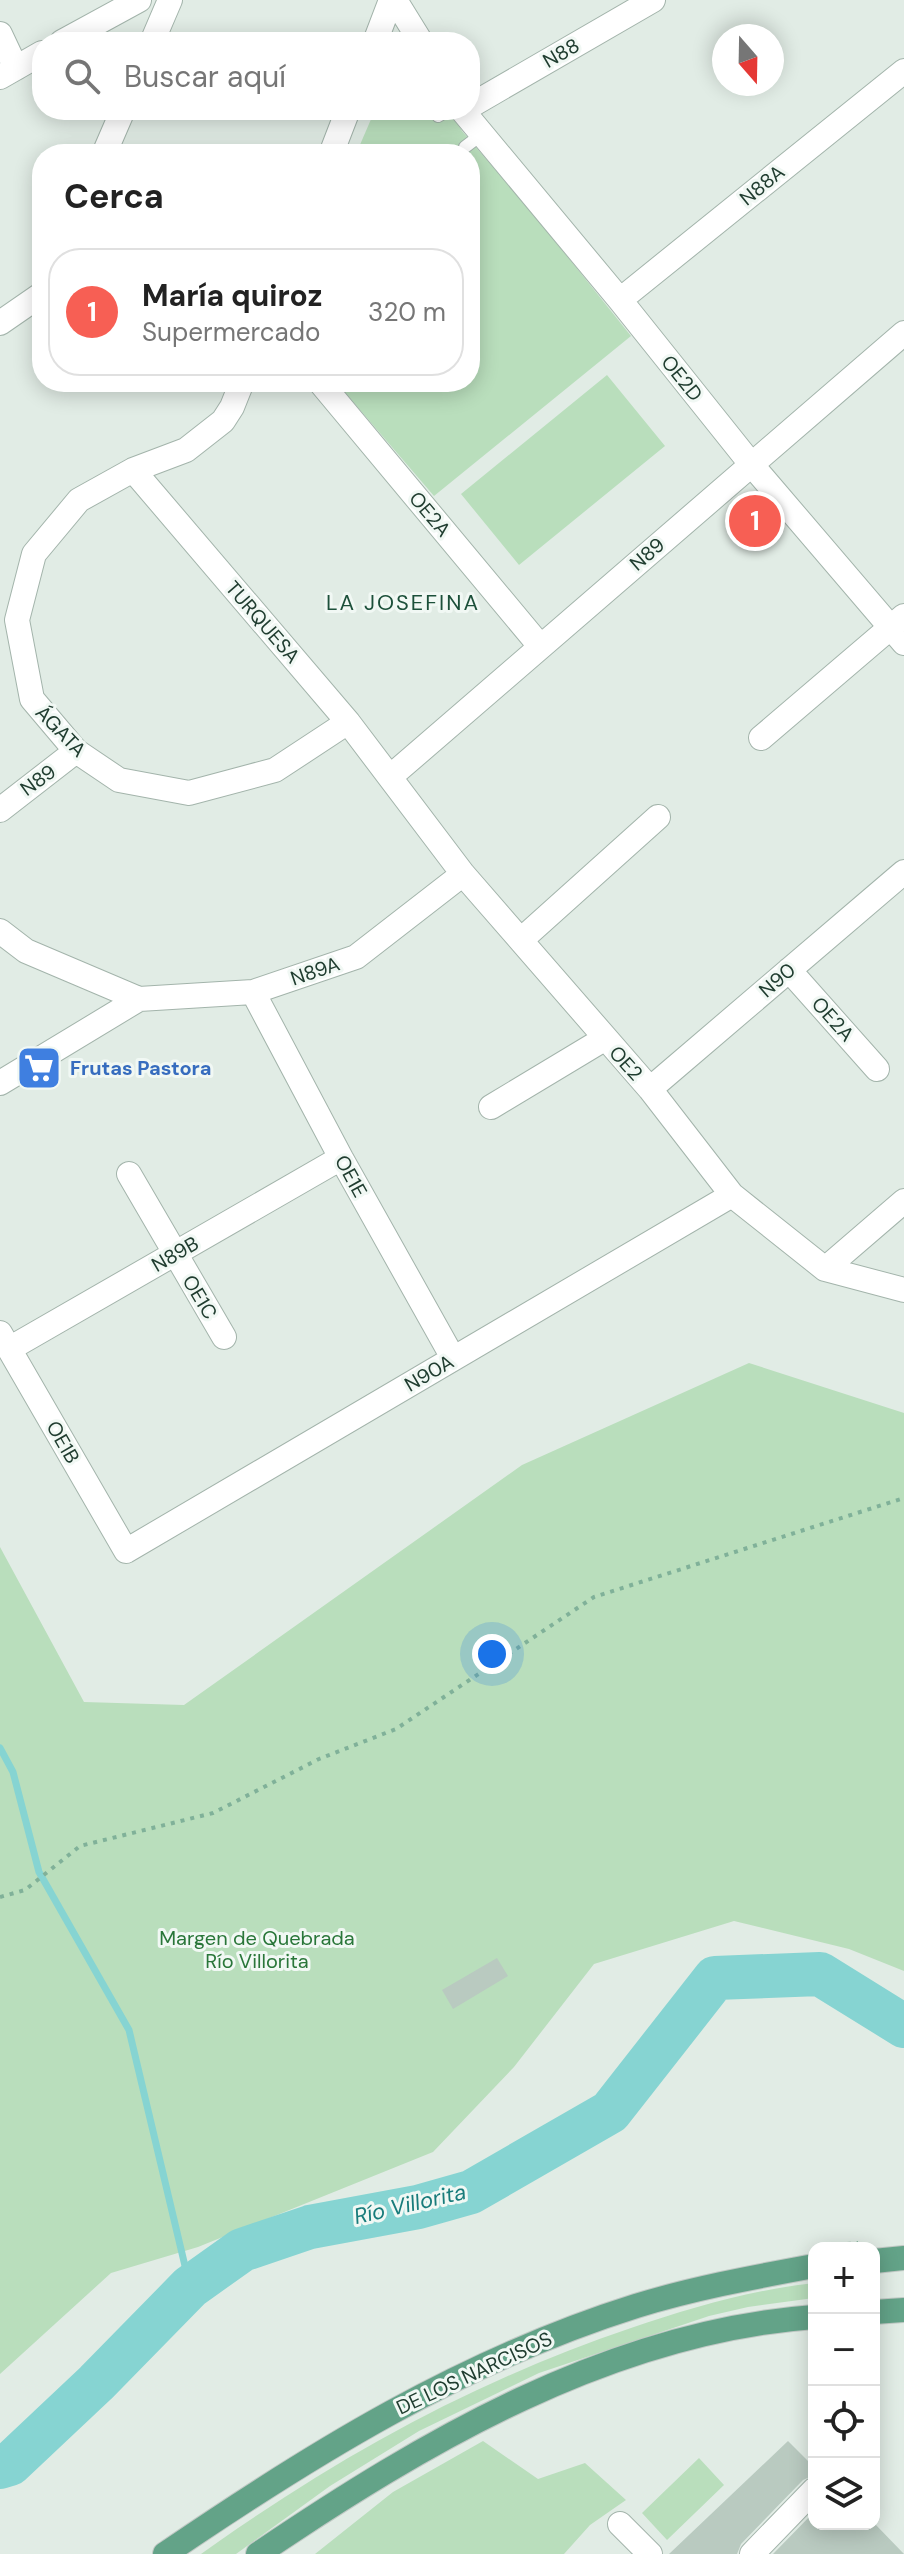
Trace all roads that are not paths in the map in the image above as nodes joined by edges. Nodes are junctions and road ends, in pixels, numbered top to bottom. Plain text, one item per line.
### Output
1 (139, 0) edge
2 (170, 0) edge
3 (393, 0) edge
4 (653, 0) edge
5 (80, 32) edge
6 (156, 32) edge
7 (379, 32) edge
8 (414, 32) edge
9 (0, 34) edge
10 (32, 59) edge
11 (904, 71) edge
12 (8, 72) edge
13 (480, 100) edge
14 (119, 120) edge
15 (344, 120) edge
16 (467, 120) edge
17 (108, 144) edge
18 (335, 144) edge
19 (477, 144) edge
20 (480, 148) edge
21 (620, 300) junction
22 (32, 301) edge
23 (0, 323) edge
24 (904, 333) edge
25 (238, 392) edge
26 (328, 392) edge
27 (751, 464) junction
28 (133, 470) junction
29 (900, 629) edge
30 (540, 646) junction
31 (348, 722) junction
32 (761, 738) dead end
33 (76, 751) junction
34 (390, 777) junction
35 (0, 810) edge
36 (658, 817) dead end
37 (463, 874) junction
38 (900, 882) edge
39 (0, 931) edge
40 (521, 940) junction
41 (789, 970) junction
42 (253, 992) junction
43 (139, 999) junction
44 (604, 1039) junction
45 (877, 1069) dead end
46 (0, 1083) edge
47 (650, 1089) junction
48 (491, 1107) dead end
49 (341, 1158) junction
50 (129, 1174) dead end
51 (732, 1195) junction
52 (904, 1201) edge
53 (174, 1254) junction
54 (825, 1269) junction
55 (904, 1290) edge
56 (224, 1337) dead end
57 (4, 1341) edge
58 (453, 1358) junction
59 (126, 1551) joint
60 (904, 2258) edge
61 (880, 2260) edge
62 (808, 2267) edge
63 (904, 2310) edge
64 (880, 2312) edge
65 (808, 2318) edge
66 (808, 2496) edge
67 (620, 2524) dead end
68 (165, 2554) edge
69 (258, 2554) edge
70 (650, 2554) edge
71 (752, 2554) edge

1 - 5 street
2 - 6 street
3 - 7 street
3 - 8 street
4 - 13 street, N88
9 - 12 street
10 - 12 street
11 - 21 street, N88A
14 - 17 street
15 - 18 street
16 - 19 street, OE2D
20 - 21 street, OE2D
21 - 27 street, OE2D
22 - 23 street
24 - 27 street, N89
25 - 28 street
26 - 30 street, OE2A
27 - 29 street, OE2D
27 - 30 street, N89
28 - 31 street, TURQUESA
28 - 33 street, ÁGATA
29 - 32 street
30 - 34 street, N89
31 - 33 street, ÁGATA
31 - 34 street, TURQUESA
33 - 35 street, N89
34 - 37 street, OE2
36 - 40 street
37 - 40 street, OE2
37 - 42 street, N89A
38 - 41 street, N90
39 - 43 street, N89A
40 - 44 street, OE2
41 - 45 street, OE2A
41 - 47 street, N90
42 - 43 street, N89A
42 - 49 street, OE1E
43 - 46 street, N89A
44 - 47 street, OE2
44 - 48 street
47 - 51 street, OE2
49 - 53 street, N89B
49 - 58 street, OE1E
50 - 53 street, OE1C
51 - 54 street, OE2
51 - 58 street, N90A
52 - 54 street
53 - 56 street, OE1C
53 - 57 street, N89B
54 - 55 street, OE2
57 - 59 street, OE1B
58 - 59 street, N90A
60 - 61 main road
62 - 68 main road, DE LOS NARCISOS
63 - 64 main road
65 - 69 main road
66 - 71 street
67 - 70 street

